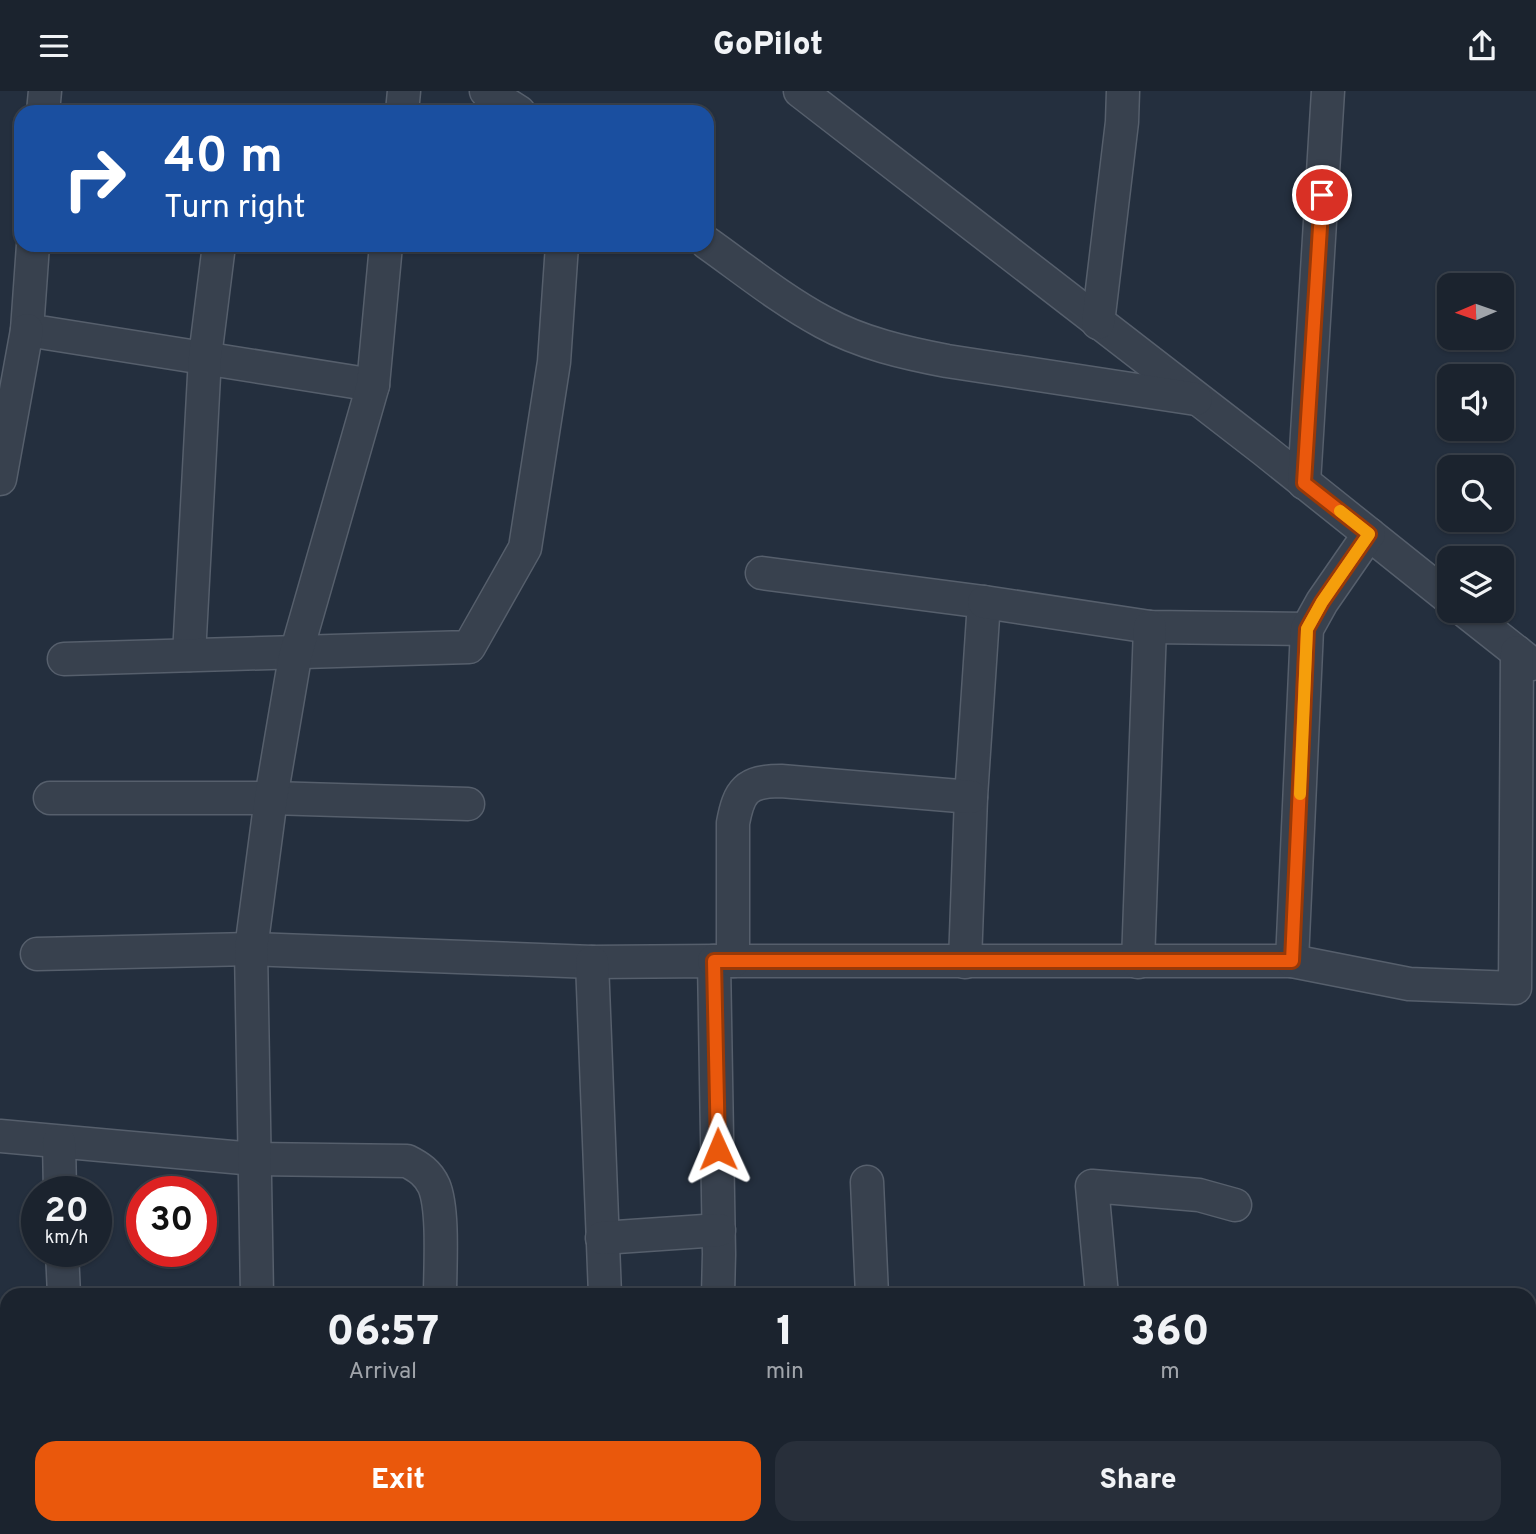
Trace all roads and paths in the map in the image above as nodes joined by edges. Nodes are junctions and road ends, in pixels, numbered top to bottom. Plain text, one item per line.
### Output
1 (486, 91) edge
2 (800, 91) edge
3 (1123, 91) edge
4 (1328, 91) edge
5 (508, 105) edge
6 (714, 248) edge
7 (33, 252) edge
8 (218, 252) edge
9 (385, 252) edge
10 (562, 252) edge
11 (1098, 323) junction
12 (27, 330) junction
13 (205, 357) junction
14 (373, 384) junction
15 (1198, 400) junction
16 (0, 474) edge
17 (1304, 483) junction
18 (1369, 534) junction
19 (762, 573) dead end
20 (1437, 588) edge
21 (984, 602) junction
22 (1480, 623) edge
23 (1150, 627) junction
24 (1307, 629) junction
25 (296, 652) junction
26 (189, 655) junction
27 (64, 659) dead end
28 (1526, 660) edge
29 (971, 797) junction
30 (50, 798) dead end
31 (271, 798) junction
32 (468, 804) dead end
33 (251, 949) junction
34 (37, 954) dead end
35 (724, 961) junction
36 (1292, 961) junction
37 (592, 962) junction
38 (1138, 962) junction
39 (965, 963) junction
40 (1526, 996) edge
41 (0, 1136) edge
42 (59, 1142) junction
43 (254, 1159) junction
44 (60, 1176) edge
45 (867, 1182) dead end
46 (1235, 1205) dead end
47 (719, 1230) junction
48 (602, 1238) junction
49 (63, 1267) edge
50 (64, 1288) edge
51 (257, 1288) edge
52 (440, 1288) edge
53 (605, 1288) edge
54 (718, 1288) edge
55 (872, 1288) edge
56 (1101, 1288) edge

1 - 5 street
2 - 11 street
3 - 11 street
4 - 17 street
6 - 15 street
7 - 12 street
8 - 13 street
9 - 14 street
10 - 25 street
11 - 15 street
12 - 13 street
12 - 16 street
13 - 14 street
13 - 26 street
14 - 25 street
15 - 17 street
17 - 18 street
18 - 20 street
18 - 24 street
19 - 21 street
21 - 23 street
21 - 29 street
22 - 28 street
23 - 24 street
23 - 38 street
24 - 36 street
25 - 26 street
25 - 31 street
26 - 27 street
28 - 40 street
29 - 35 street
29 - 39 street
30 - 31 street
31 - 32 street
31 - 33 street
33 - 34 street
33 - 37 street
33 - 43 street
35 - 37 street
35 - 39 street
35 - 47 street
36 - 38 street
36 - 40 street
37 - 48 street
38 - 39 street
41 - 42 street
42 - 43 street
42 - 44 street
43 - 51 street
43 - 52 street
45 - 55 street
46 - 56 street
47 - 48 street
47 - 54 street
48 - 53 street
49 - 50 street

